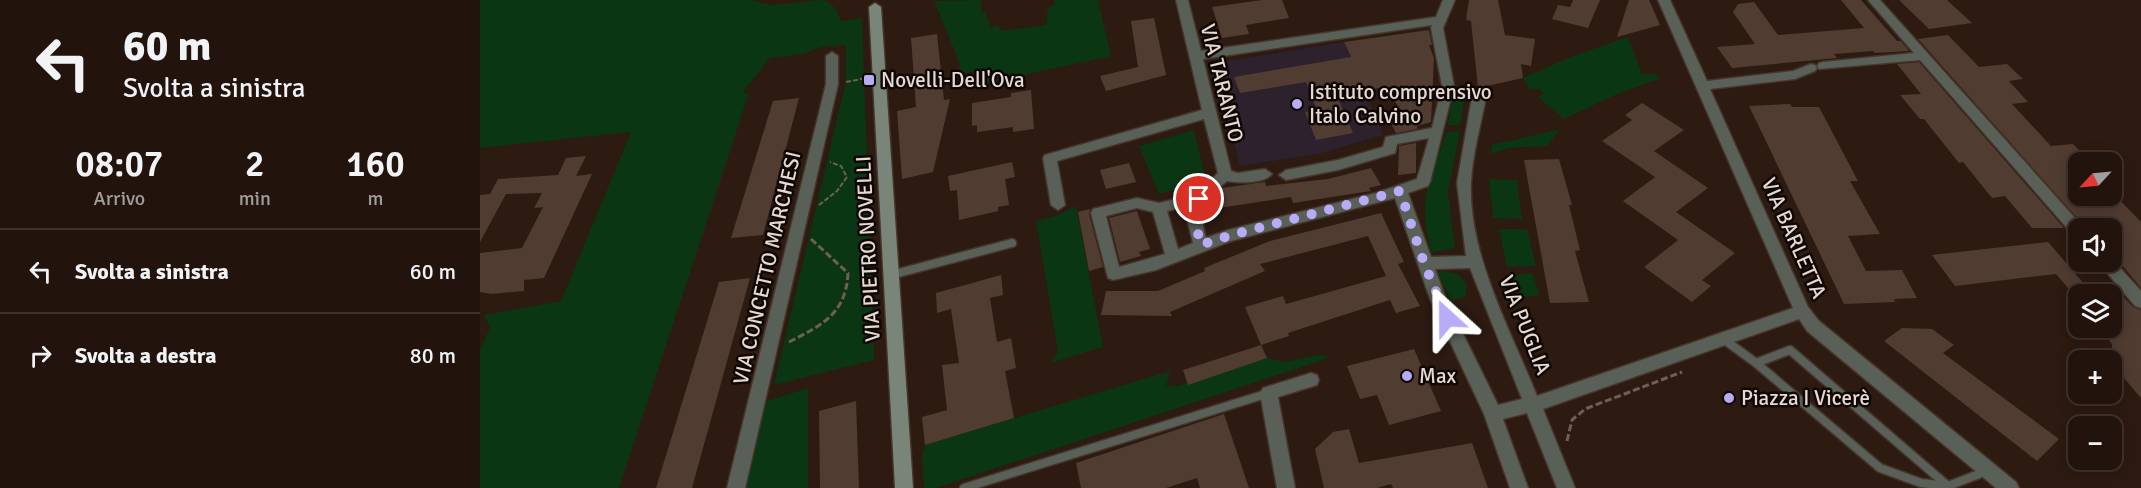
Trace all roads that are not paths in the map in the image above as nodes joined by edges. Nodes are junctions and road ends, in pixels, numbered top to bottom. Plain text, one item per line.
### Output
1 (1182, 0) edge
2 (1449, 0) edge
3 (1664, 0) edge
4 (1874, 0) edge
5 (875, 2) edge
6 (1439, 20) junction
7 (832, 56) dead end
8 (1196, 56) junction
9 (1923, 56) junction
10 (1704, 86) junction
11 (1479, 96) dead end
12 (1208, 113) junction
13 (1437, 132) junction
14 (1265, 174) dead end
15 (1225, 175) junction
16 (1286, 175) dead end
17 (1400, 191) junction
18 (1199, 199) junction
19 (1058, 204) dead end
20 (1159, 208) junction
21 (2068, 220) edge
22 (1011, 243) dead end
23 (1201, 245) junction
24 (1173, 257) junction
25 (1475, 262) junction
26 (1424, 263) junction
27 (2115, 272) edge
28 (891, 275) junction
29 (2141, 302) edge
30 (1802, 311) junction
31 (1722, 338) junction
32 (1756, 363) junction
33 (1311, 380) dead end
34 (1269, 393) junction
35 (1534, 405) junction
36 (1493, 414) junction
37 (1989, 471) junction
38 (1948, 486) junction
39 (736, 488) edge
40 (904, 488) edge
41 (964, 488) edge
42 (1286, 488) edge
43 (1519, 488) edge
44 (1566, 488) edge
45 (2010, 488) edge

1 - 8 street, VIA TARANTO
2 - 6 street
3 - 10 street, VIA BARLETTA
4 - 9 street
5 - 28 main road, VIA PIETRO NOVELLI
6 - 8 street
6 - 13 street
7 - 39 street, VIA CONCETTO MARCHESI
8 - 12 street, VIA TARANTO
9 - 10 street
9 - 21 street
10 - 30 street, VIA BARLETTA
11 - 25 street, VIA PUGLIA
12 - 15 street, VIA TARANTO
12 - 19 street
13 - 16 street
13 - 17 street
14 - 15 street
15 - 18 street
17 - 23 street
17 - 26 street
18 - 20 street
18 - 23 street
20 - 24 street
20 - 24 street
22 - 28 lane
23 - 24 street
25 - 26 street, VIA PUGLIA
25 - 35 street, VIA PUGLIA
26 - 36 street
27 - 29 street
28 - 40 main road, VIA PIETRO NOVELLI
30 - 31 street
30 - 37 street, VIA BARLETTA
31 - 32 lane
31 - 35 street
32 - 38 lane
32 - 38 lane
33 - 34 street
34 - 41 lane
34 - 42 street
35 - 36 street, VIA PUGLIA
35 - 44 street, VIA PUGLIA
36 - 43 street
37 - 38 lane
37 - 45 street, VIA BARLETTA

